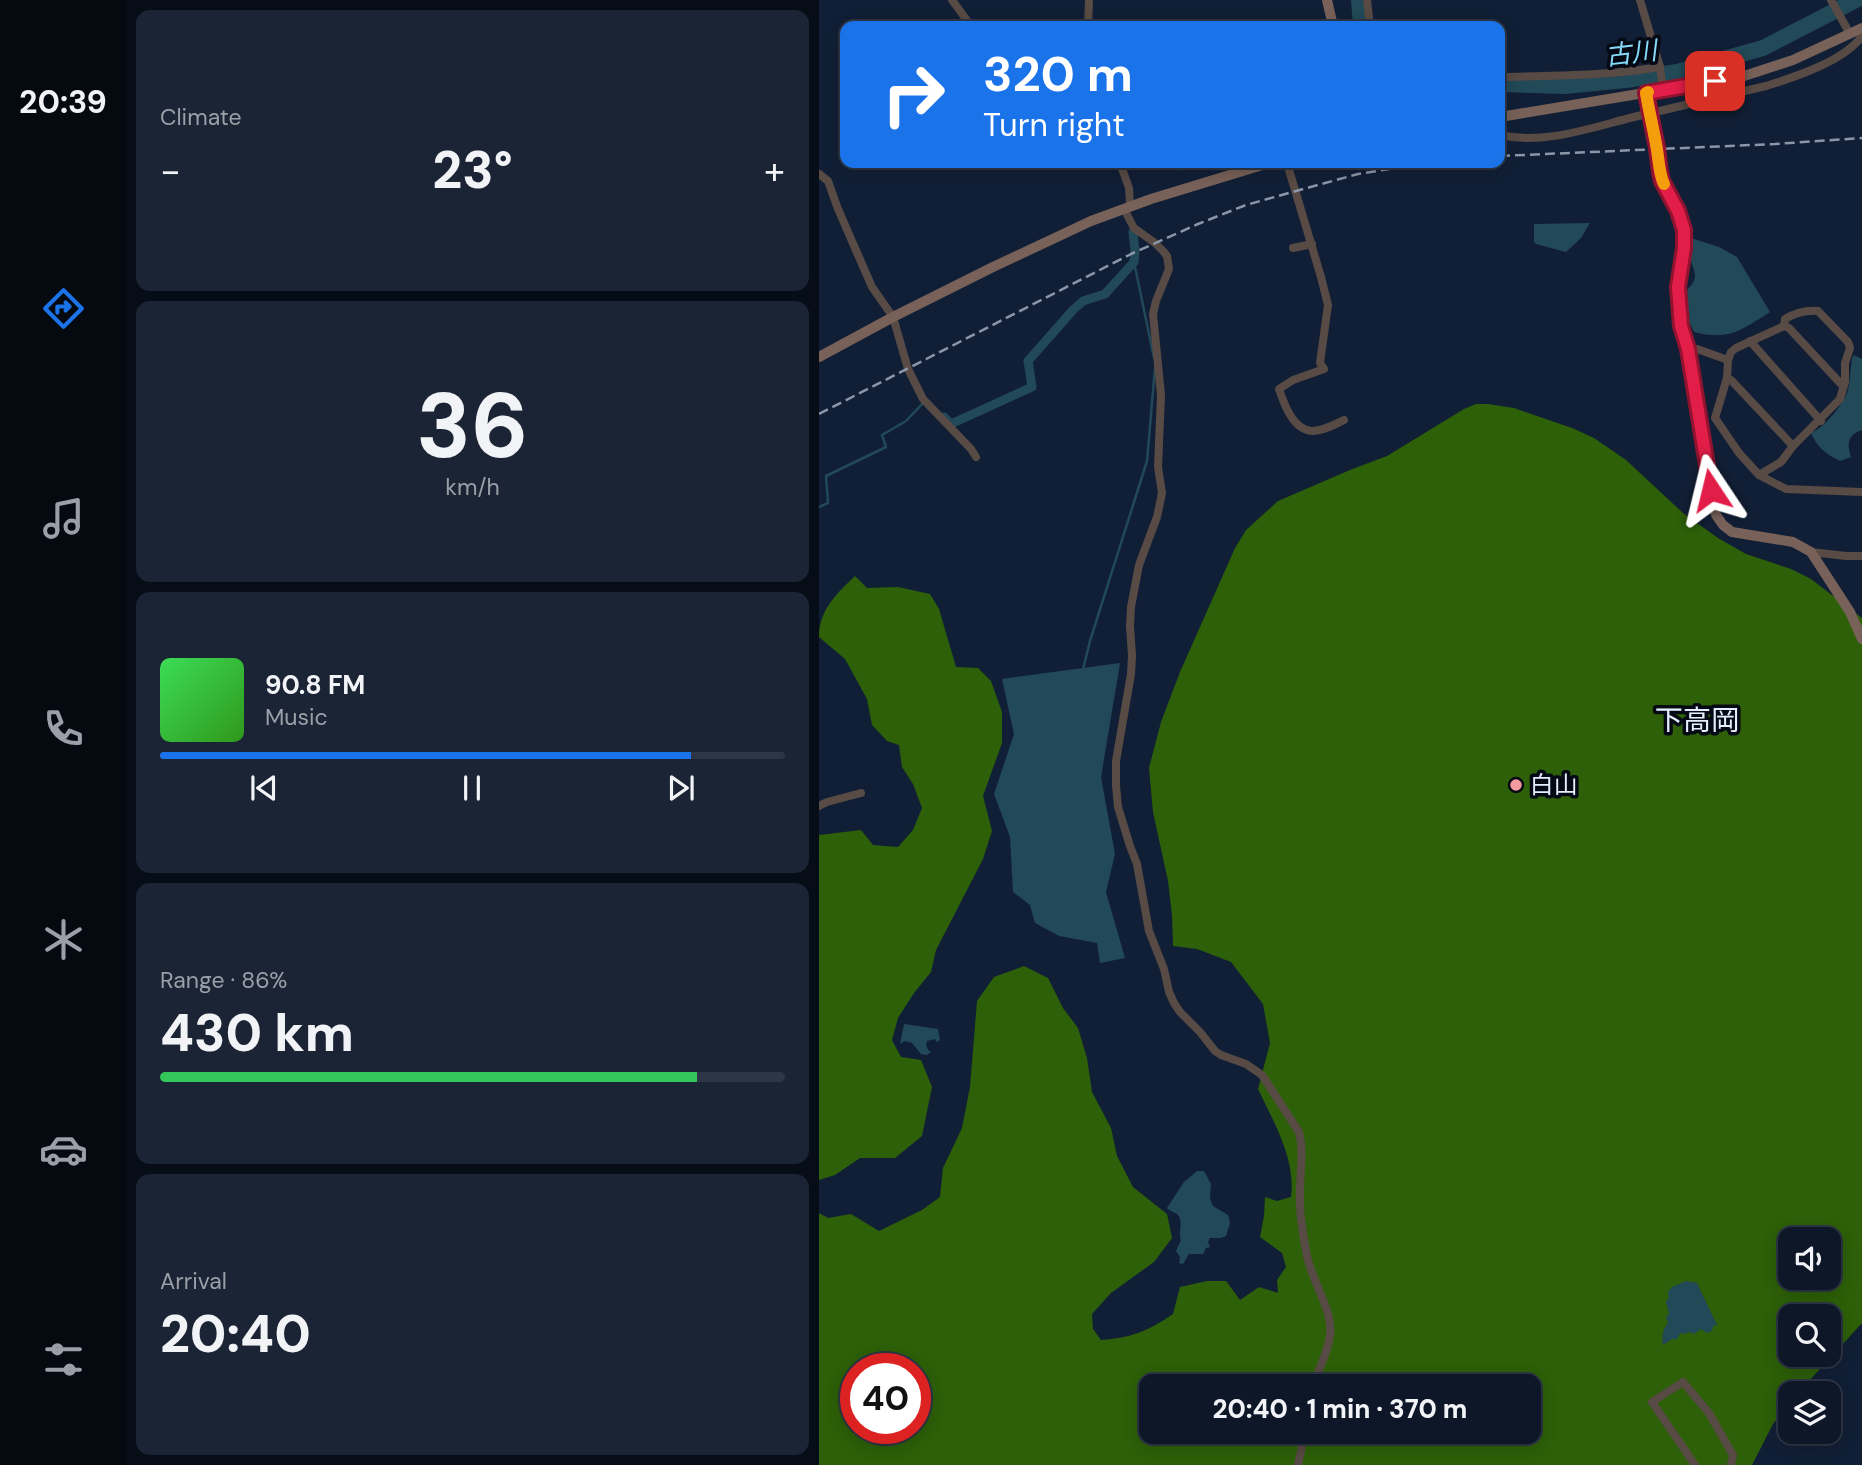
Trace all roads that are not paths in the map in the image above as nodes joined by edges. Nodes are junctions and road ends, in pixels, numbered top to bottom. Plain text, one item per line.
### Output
1 (952, 0) edge
2 (1089, 0) edge
3 (1327, 0) edge
4 (1367, 0) edge
5 (1640, 0) edge
6 (1831, 0) edge
7 (967, 21) edge
8 (1088, 21) edge
9 (1332, 21) edge
10 (1369, 21) edge
11 (1862, 28) edge
12 (1850, 34) junction
13 (1862, 36) edge
14 (1660, 68) junction
15 (1505, 77) edge
16 (1663, 86) junction
17 (1646, 93) junction
18 (1650, 114) junction
19 (1505, 116) edge
20 (1505, 136) edge
21 (1121, 168) edge
22 (1253, 168) edge
23 (1288, 168) edge
24 (819, 174) edge
25 (1127, 207) junction
26 (1311, 244) junction
27 (1293, 248) dead end
28 (893, 317) junction
29 (1784, 326) junction
30 (1750, 341) junction
31 (1688, 349) junction
32 (819, 357) edge
33 (1728, 360) junction
34 (1689, 363) joint
35 (1727, 378) junction
36 (1844, 385) junction
37 (1344, 420) dead end
38 (1821, 421) junction
39 (1793, 446) junction
40 (976, 457) dead end
41 (1759, 475) junction
42 (1862, 492) edge
43 (1811, 552) junction
44 (1862, 556) edge
45 (1862, 639) edge
46 (861, 793) dead end
47 (819, 806) edge
48 (1317, 1374) edge
49 (1302, 1444) edge
50 (1298, 1465) edge
51 (1695, 1465) edge
52 (1731, 1465) edge

1 - 7 street
2 - 8 street
3 - 9 street
4 - 10 street
5 - 14 street
6 - 12 street
11 - 12 street
12 - 16 street
13 - 18 street
14 - 15 street
14 - 16 street
16 - 17 street
17 - 18 street
17 - 19 street
18 - 20 street
18 - 31 street
21 - 25 street
22 - 25 street
23 - 26 street
24 - 28 street
25 - 28 street
25 - 48 street
26 - 27 street
26 - 37 street
28 - 32 street
28 - 40 street
29 - 30 street
29 - 36 street
29 - 36 street
30 - 33 street
30 - 38 street
31 - 33 street
31 - 34 street
33 - 35 street
34 - 43 street
35 - 39 street
35 - 41 street
36 - 38 street
38 - 39 street
39 - 41 street
41 - 42 street
43 - 44 street
43 - 45 street
46 - 47 street
49 - 50 street
51 - 52 street

